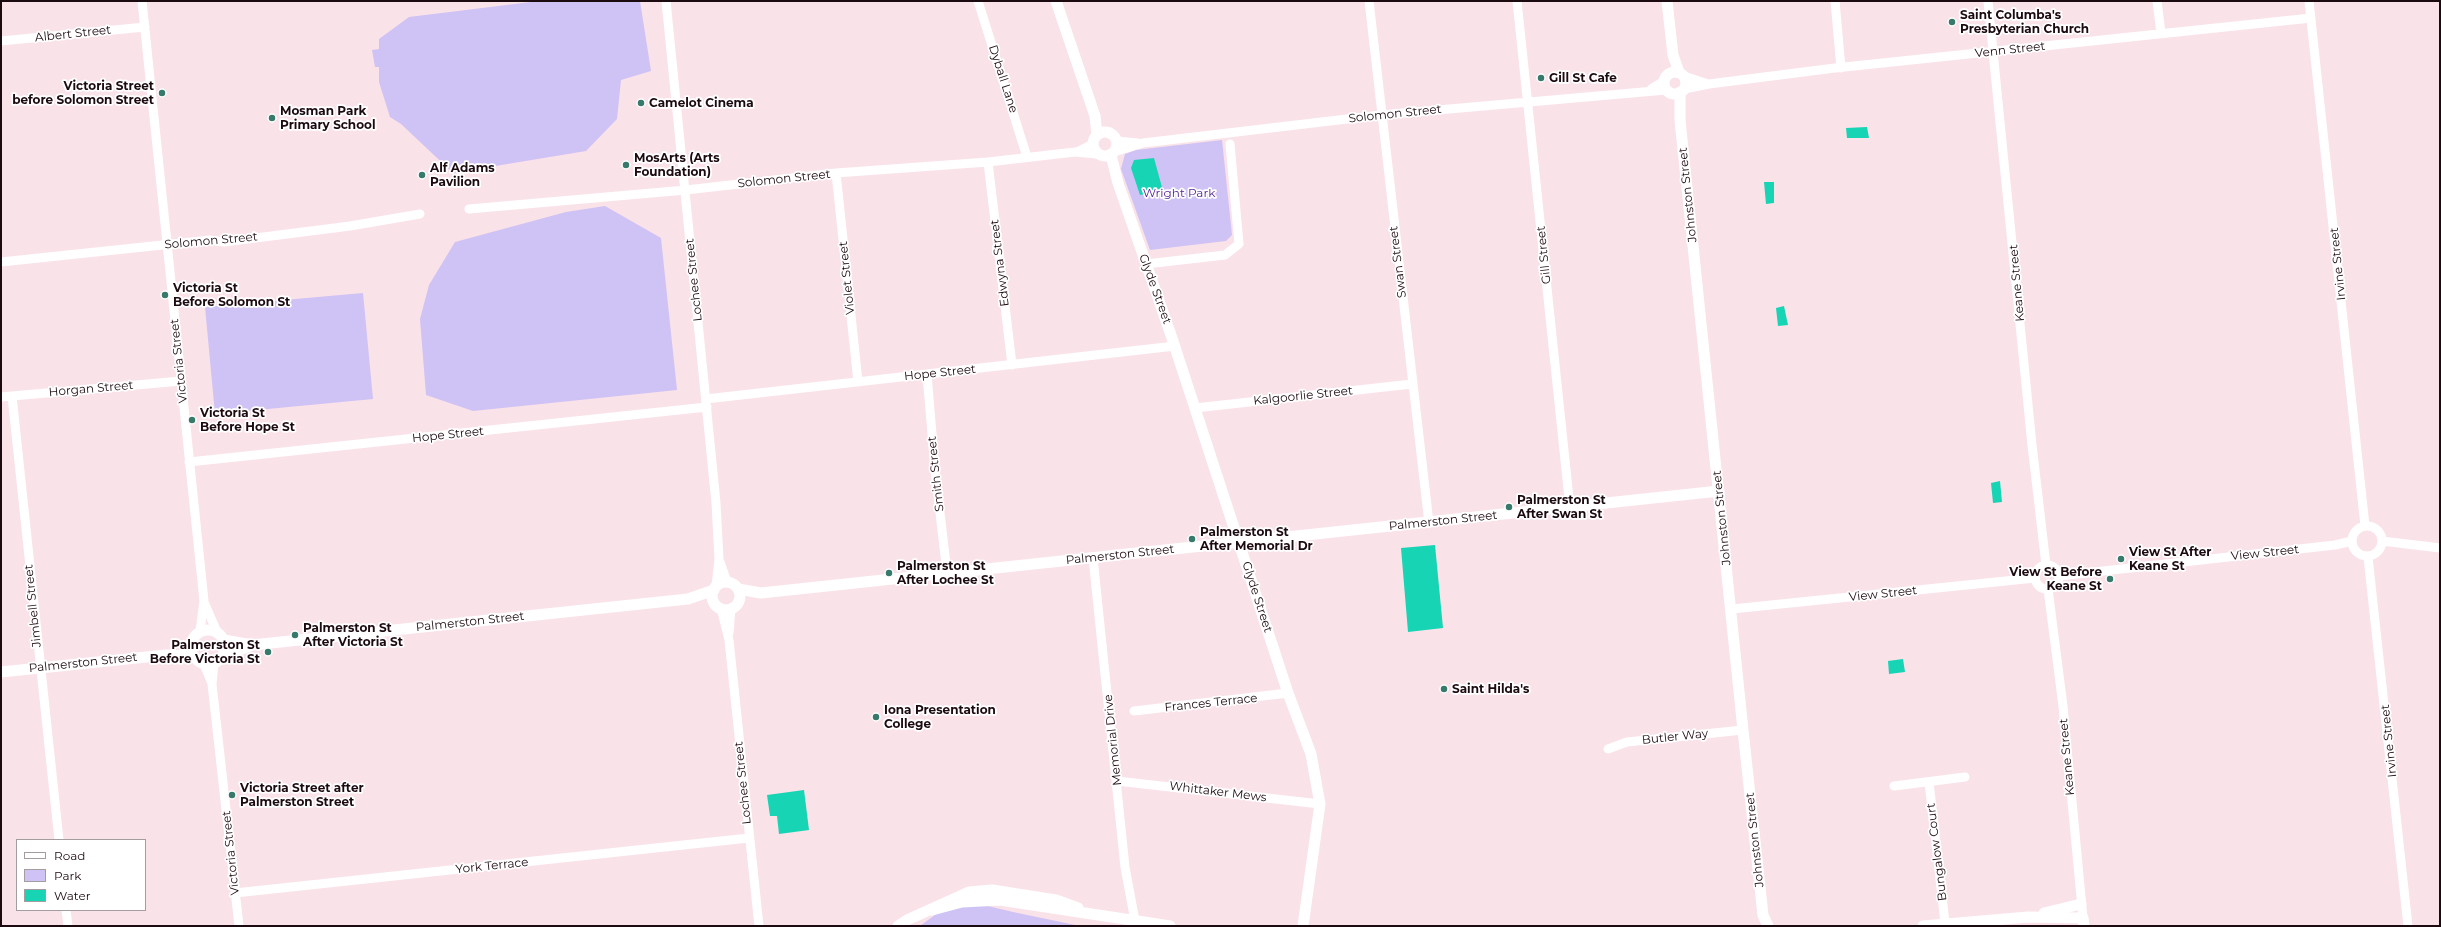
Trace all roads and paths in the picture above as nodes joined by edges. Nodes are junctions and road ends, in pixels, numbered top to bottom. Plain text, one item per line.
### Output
1 (142, 1) edge
2 (666, 1) edge
3 (978, 1) edge
4 (1056, 1) edge
5 (1369, 1) edge
6 (1517, 1) edge
7 (1667, 1) edge
8 (1834, 1) edge
9 (1988, 1) edge
10 (2157, 1) edge
11 (2309, 1) edge
12 (2311, 18) junction
13 (145, 27) junction
14 (2161, 33) junction
15 (1, 41) edge
16 (1993, 52) junction
17 (1841, 68) junction
18 (1675, 83) junction
19 (1528, 101) junction
20 (1381, 115) junction
21 (1230, 144) dead end
22 (1105, 146) junction
23 (1027, 157) junction
24 (988, 162) junction
25 (836, 173) junction
26 (686, 190) junction
27 (469, 209) dead end
28 (420, 214) dead end
29 (167, 244) junction
30 (1, 262) edge
31 (1146, 264) junction
32 (1175, 346) junction
33 (1012, 365) junction
34 (927, 374) junction
35 (181, 381) junction
36 (858, 382) junction
37 (1412, 384) junction
38 (12, 396) junction
39 (1, 398) edge
40 (706, 403) junction
41 (1195, 408) junction
42 (189, 462) junction
43 (1719, 492) junction
44 (1570, 508) junction
45 (1429, 523) junction
46 (2365, 526) junction
47 (2352, 541) junction
48 (2382, 541) junction
49 (1240, 542) junction
50 (2440, 548) edge
51 (2368, 557) junction
52 (1093, 558) junction
53 (719, 559) junction
54 (2046, 565) junction
55 (946, 573) junction
56 (2059, 576) junction
57 (2035, 578) junction
58 (727, 582) junction
59 (715, 588) junction
60 (738, 589) junction
61 (2048, 589) junction
62 (761, 593) junction
63 (688, 599) junction
64 (204, 601) junction
65 (726, 606) junction
66 (1732, 609) junction
67 (200, 631) junction
68 (220, 636) junction
69 (192, 643) junction
70 (252, 645) junction
71 (166, 655) junction
72 (194, 656) junction
73 (214, 661) junction
74 (40, 668) junction
75 (1, 672) edge
76 (1288, 693) junction
77 (1134, 711) dead end
78 (1743, 730) junction
79 (1608, 749) dead end
80 (1965, 778) dead end
81 (1117, 781) junction
82 (1929, 782) junction
83 (1894, 786) dead end
84 (1320, 804) junction
85 (749, 838) junction
86 (59, 839) edge
87 (235, 893) junction
88 (2081, 904) junction
89 (66, 911) edge
90 (1763, 915) junction
91 (2028, 917) junction
92 (1135, 921) junction
93 (2083, 922) edge
94 (1945, 923) junction
95 (68, 926) edge
96 (239, 926) edge
97 (758, 926) edge
98 (898, 926) edge
99 (1170, 926) edge
100 (1303, 926) edge
101 (1760, 926) edge
102 (1768, 926) edge
103 (1923, 926) edge
104 (2408, 926) edge

1 - 13 street, Victoria Street
2 - 26 street, Lochee Street
3 - 23 street, Dyball Lane
4 - 22 street, Glyde Street
5 - 20 street, Swan Street
6 - 19 street, Gill Street
7 - 18 street, Johnston Street
8 - 17 street
9 - 16 street, Keane Street
10 - 14 street
11 - 12 street, Irvine Street
12 - 14 street, Venn Street
12 - 46 street, Irvine Street
13 - 15 street, Albert Street
13 - 29 street, Victoria Street
14 - 16 street, Venn Street
16 - 17 street, Venn Street
16 - 54 street, Keane Street
17 - 18 street, Venn Street
18 - 19 street, Solomon Street
18 - 43 street, Johnston Street
19 - 20 street, Solomon Street
19 - 44 street, Gill Street
20 - 22 street, Solomon Street
20 - 37 street, Swan Street
21 - 31 street
22 - 23 street, Solomon Street
22 - 31 street, Glyde Street
23 - 24 street, Solomon Street
24 - 25 street, Solomon Street
24 - 33 street, Edwyna Street
25 - 26 street, Solomon Street
25 - 36 street, Violet Street
26 - 27 street, Solomon Street
26 - 40 street, Lochee Street
28 - 29 street, Solomon Street
29 - 30 street, Solomon Street
29 - 35 street, Victoria Street
31 - 32 street, Glyde Street
32 - 33 street, Hope Street
32 - 41 street, Glyde Street
33 - 34 street, Hope Street
34 - 36 street, Hope Street
34 - 55 street, Smith Street
35 - 38 street, Horgan Street
35 - 42 street, Victoria Street
36 - 40 street, Hope Street
37 - 41 street, Kalgoorlie Street
37 - 45 street, Swan Street
38 - 39 street, Horgan Street
38 - 74 street, Jimbell Street
40 - 42 street, Hope Street
40 - 53 street, Lochee Street
41 - 49 street, Glyde Street
42 - 64 street, Victoria Street
43 - 44 street, Palmerston Street
43 - 66 street, Johnston Street
44 - 45 street, Palmerston Street
45 - 49 street, Palmerston Street
46 - 47 street
46 - 48 street
47 - 51 street
47 - 56 street, View Street
48 - 50 street
48 - 51 street
49 - 52 street, Palmerston Street
49 - 76 street, Glyde Street
51 - 104 street, Irvine Street
52 - 55 street, Palmerston Street
52 - 81 street, Memorial Drive
53 - 58 street, Lochee Street
53 - 59 street, Lochee Street
54 - 56 street
54 - 57 street
55 - 62 street, Palmerston Street
56 - 61 street
57 - 61 street
57 - 66 street, View Street
58 - 59 street, Palmerston Street
58 - 60 street
59 - 63 street, Palmerston Street
59 - 65 street
60 - 62 street, Palmerston Street
60 - 65 street
61 - 88 street, Keane Street
62 - 65 street, Palmerston Street
63 - 65 street, Palmerston Street
63 - 70 street, Palmerston Street
64 - 67 street, Victoria Street
64 - 68 street, Victoria Street
65 - 85 street, Lochee Street
66 - 78 street, Johnston Street
67 - 68 street
67 - 69 street
68 - 70 street, Palmerston Street
68 - 73 street
69 - 71 street, Palmerston Street
69 - 72 street
70 - 73 street, Palmerston Street
71 - 72 street, Palmerston Street
71 - 74 street, Palmerston Street
72 - 73 street
73 - 87 street, Victoria Street
74 - 75 street, Palmerston Street
74 - 86 street, Jimbell Street
76 - 77 street, Frances Terrace
76 - 84 street, Glyde Street
78 - 79 street, Butler Way
78 - 90 street, Johnston Street
80 - 82 street
81 - 84 street, Whittaker Mews
81 - 92 street, Memorial Drive
82 - 83 street
82 - 94 street, Bungalow Court
84 - 100 street, Glyde Street
85 - 87 street, York Terrace
85 - 97 street, Lochee Street
87 - 96 street, Victoria Street
88 - 91 street
88 - 93 street, Keane Street
89 - 95 street
90 - 101 street, Johnston Street
90 - 102 street, Johnston Street
91 - 93 street
91 - 94 street
92 - 98 street
92 - 99 street
94 - 103 street

